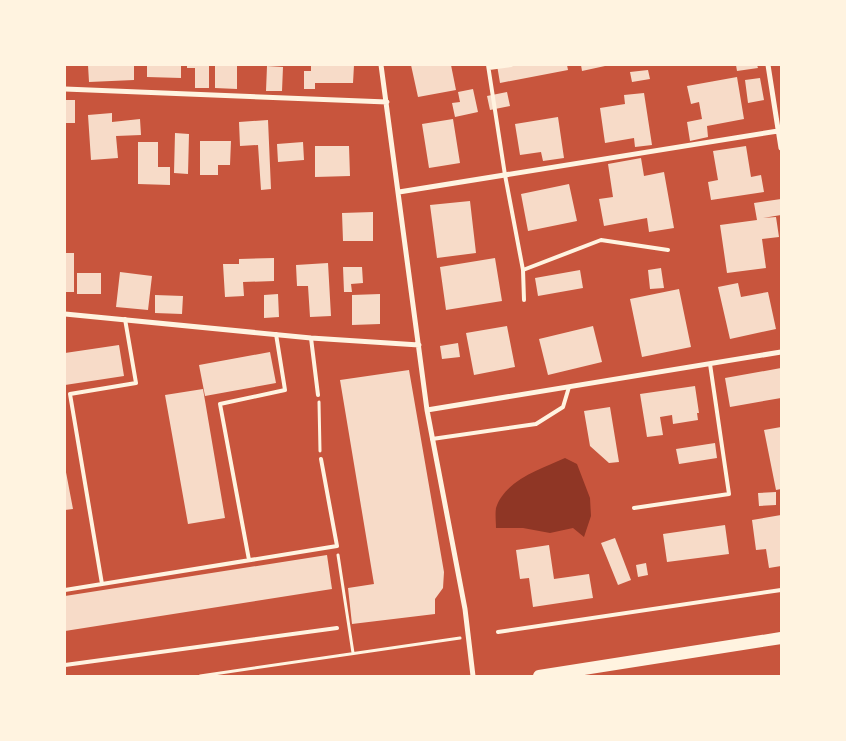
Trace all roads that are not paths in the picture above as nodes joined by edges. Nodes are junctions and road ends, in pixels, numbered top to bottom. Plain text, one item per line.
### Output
1 (382, 65) edge
2 (512, 65) edge
3 (768, 65) edge
4 (488, 67) edge
5 (65, 89) edge
6 (387, 102) junction
7 (778, 131) junction
8 (781, 148) edge
9 (505, 175) junction
10 (399, 192) junction
11 (668, 250) dead end
12 (524, 270) junction
13 (524, 300) dead end
14 (65, 314) edge
15 (125, 319) junction
16 (276, 334) junction
17 (311, 338) junction
18 (419, 345) junction
19 (781, 352) edge
20 (710, 364) junction
21 (569, 387) junction
22 (318, 395) road end
23 (427, 410) junction
24 (432, 439) junction
25 (321, 459) road end
26 (634, 508) dead end
27 (249, 560) junction
28 (102, 584) junction
29 (65, 590) edge
30 (781, 590) edge
31 (337, 628) dead end
32 (498, 632) dead end
33 (781, 638) edge
34 (65, 665) edge
35 (473, 676) edge
36 (539, 676) edge

1 - 6 street
2 - 4 lane
3 - 7 street
4 - 9 lane
5 - 6 street
6 - 10 street
7 - 8 street
7 - 9 street
9 - 10 street
9 - 12 lane
10 - 18 street
11 - 12 lane
12 - 13 lane
14 - 15 street
15 - 16 street
15 - 28 lane
16 - 17 street
16 - 27 lane
17 - 18 street
17 - 22 lane
18 - 23 street
19 - 20 street
20 - 21 street
20 - 26 lane
21 - 23 street
21 - 24 lane
23 - 24 street
24 - 35 street
25 - 27 lane
27 - 28 lane
28 - 29 lane
30 - 32 lane
31 - 34 lane
33 - 36 main road

